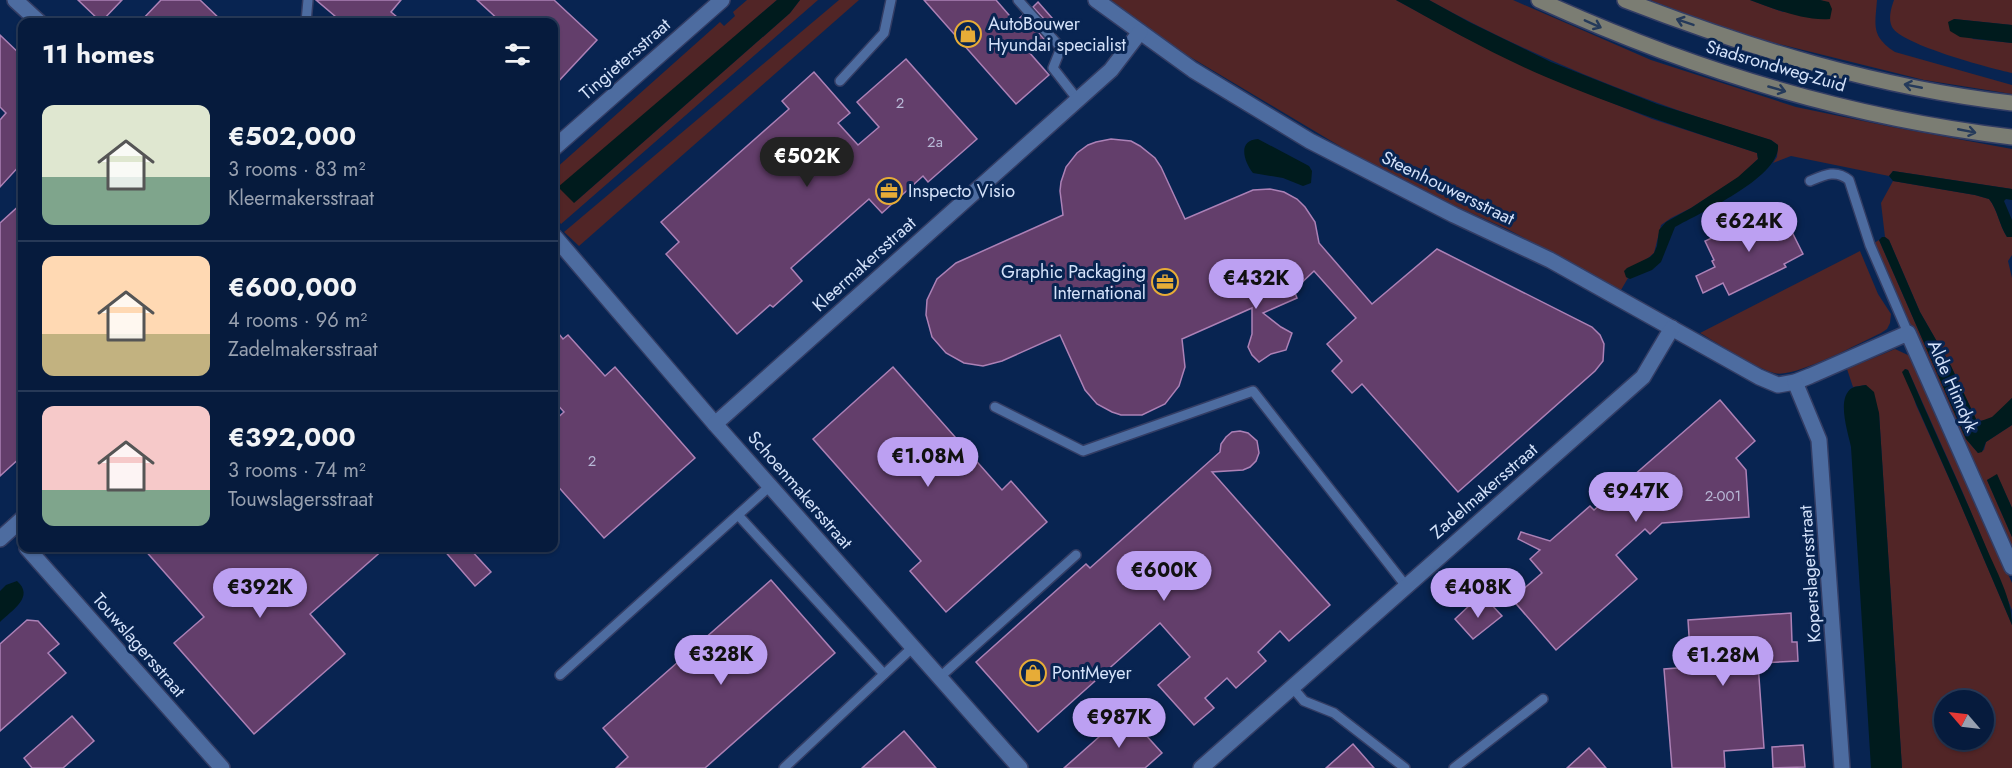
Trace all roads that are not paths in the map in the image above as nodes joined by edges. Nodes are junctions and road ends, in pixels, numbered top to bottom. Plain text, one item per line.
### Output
1 (15, 0) edge
2 (308, 0) edge
3 (722, 0) edge
4 (891, 0) edge
5 (1018, 0) edge
6 (1096, 0) edge
7 (1539, 0) edge
8 (1625, 0) edge
9 (35, 18) edge
10 (306, 18) edge
11 (1140, 32) junction
12 (840, 81) dead end
13 (1078, 100) junction
14 (2012, 103) edge
15 (2012, 137) edge
16 (558, 144) edge
17 (1810, 181) dead end
18 (558, 241) edge
19 (1671, 328) junction
20 (1908, 333) junction
21 (1795, 382) junction
22 (995, 407) dead end
23 (715, 424) junction
24 (770, 486) junction
25 (738, 515) junction
26 (31, 552) edge
27 (1076, 555) dead end
28 (2012, 567) edge
29 (1406, 586) junction
30 (913, 647) junction
31 (884, 674) junction
32 (560, 675) dead end
33 (940, 677) junction
34 (1292, 687) junction
35 (1543, 699) dead end
36 (222, 768) edge
37 (784, 768) edge
38 (1020, 768) edge
39 (1201, 768) edge
40 (1405, 768) edge
41 (1454, 768) edge
42 (1842, 768) edge

1 - 9 street
2 - 10 lane
3 - 16 street, Tingietersstraat
4 - 12 lane
5 - 13 lane
6 - 11 street, Steenhouwersstraat
7 -> 15 main road, Stadsrondweg-Zuid
14 -> 8 main road, Stadsrondweg-Zuid
11 - 13 street, Kleermakersstraat
11 - 19 street, Steenhouwersstraat
13 - 23 street, Kleermakersstraat
17 - 20 lane
18 - 23 street, Schoenmakersstraat
19 - 21 street, Steenhouwersstraat
19 - 29 street, Zadelmakersstraat
20 - 21 street, Alde Himdyk
20 - 28 street, Alde Himdyk
21 - 42 street, Koperslagersstraat
22 - 29 lane
23 - 24 street, Schoenmakersstraat
24 - 25 lane
24 - 30 street, Schoenmakersstraat
25 - 31 lane
25 - 32 lane
26 - 36 street, Touwslagersstraat
27 - 33 lane
29 - 34 street, Zadelmakersstraat
30 - 31 lane
30 - 33 street, Schoenmakersstraat
31 - 37 lane
33 - 38 street, Schoenmakersstraat
34 - 39 street, Zadelmakersstraat
34 - 40 lane
35 - 41 lane

